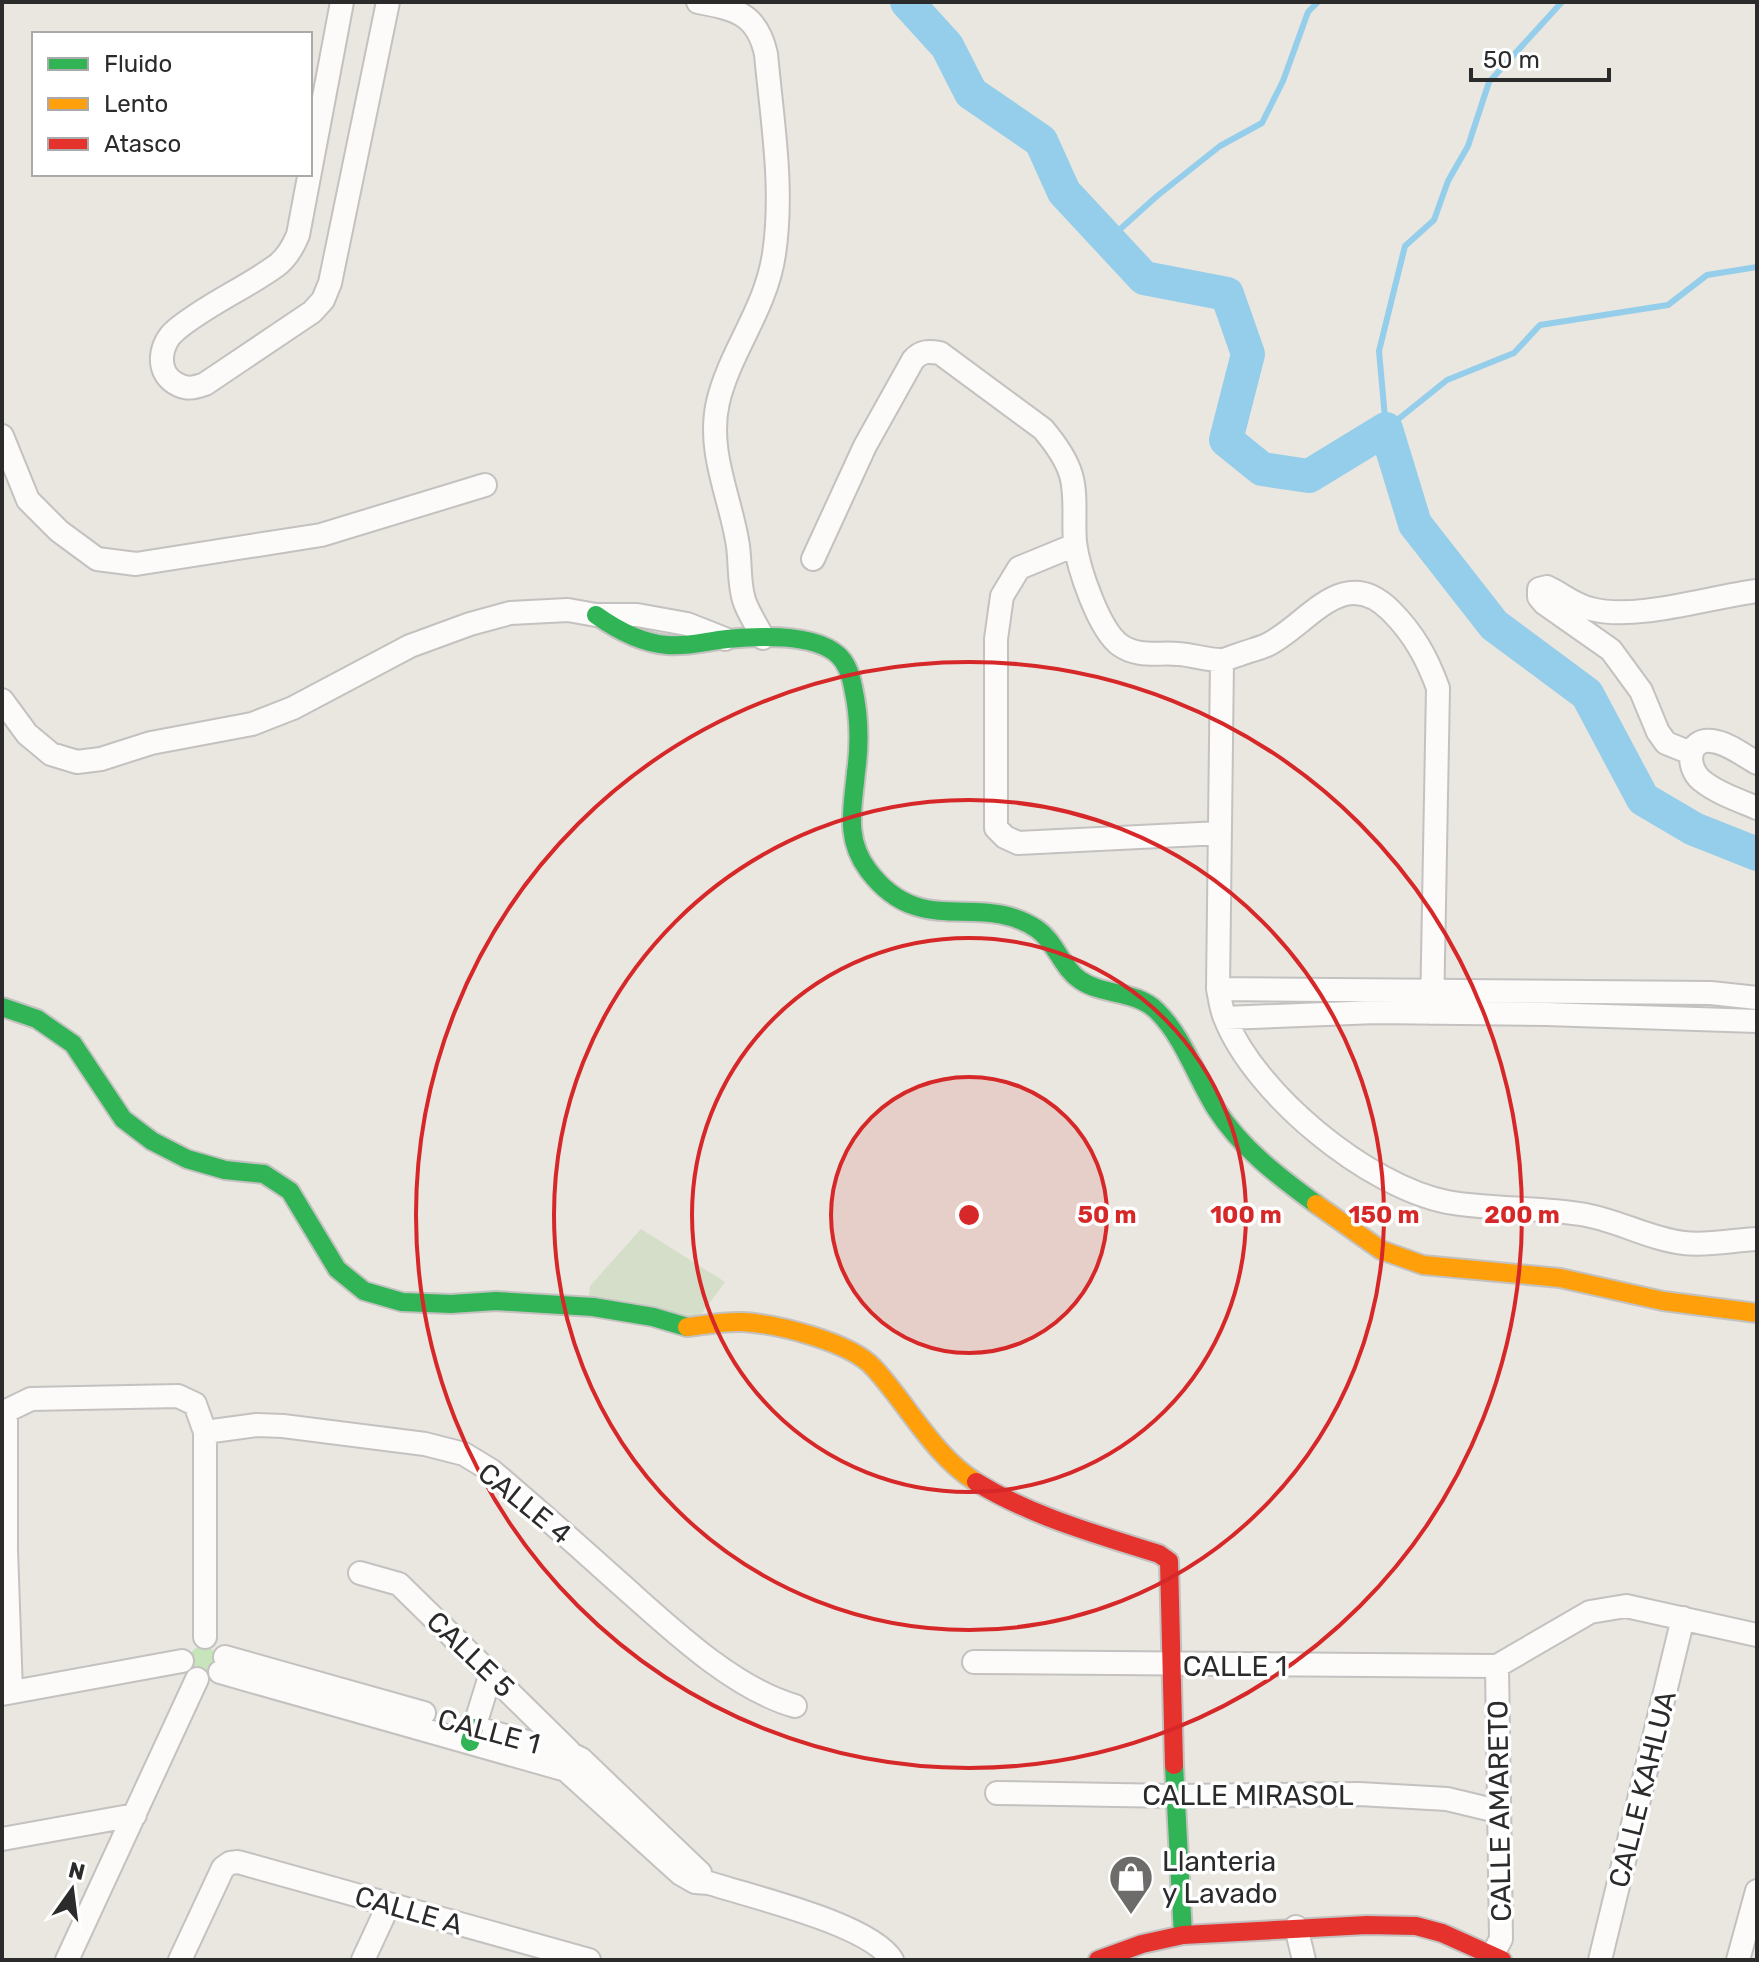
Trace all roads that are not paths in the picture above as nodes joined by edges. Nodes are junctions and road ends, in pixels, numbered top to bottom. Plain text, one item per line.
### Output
1 (342, 2) edge
2 (388, 2) edge
3 (698, 2) edge
4 (312, 161) edge
5 (309, 176) edge
6 (2, 436) edge
7 (485, 485) dead end
8 (1075, 545) junction
9 (813, 559) dead end
10 (1757, 591) edge
11 (763, 638) junction
12 (725, 639) joint
13 (1222, 660) junction
14 (2, 700) edge
15 (1691, 753) junction
16 (1757, 763) edge
17 (1757, 808) edge
18 (1220, 833) junction
19 (1218, 989) junction
20 (1434, 990) junction
21 (1757, 998) edge
22 (2, 1007) edge
23 (1432, 1013) junction
24 (1225, 1018) junction
25 (1757, 1021) edge
26 (1757, 1239) edge
27 (1757, 1313) edge
28 (4, 1412) edge
29 (205, 1432) junction
30 (360, 1573) dead end
31 (1683, 1618) junction
32 (1757, 1635) edge
33 (205, 1637) junction
34 (182, 1661) junction
35 (974, 1662) dead end
36 (223, 1664) junction
37 (1171, 1665) junction
38 (1497, 1666) junction
39 (491, 1673) junction
40 (197, 1679) junction
41 (6, 1693) edge
42 (795, 1706) dead end
43 (472, 1735) junction
44 (571, 1754) junction
45 (997, 1793) dead end
46 (1174, 1796) junction
47 (1497, 1811) junction
48 (135, 1815) junction
49 (2, 1839) edge
50 (709, 1883) junction
51 (1757, 1891) edge
52 (389, 1904) junction
53 (1296, 1927) junction
54 (1183, 1935) junction
55 (552, 1955) edge
56 (1498, 1957) edge
57 (67, 1960) edge
58 (180, 1960) edge
59 (363, 1960) edge
60 (589, 1960) edge
61 (892, 1960) edge
62 (1098, 1960) edge
63 (1304, 1960) edge
64 (1600, 1960) edge
65 (1738, 1960) edge

1 - 4 street
2 - 5 street
3 - 11 street
6 - 7 street
8 - 9 street
8 - 13 street
8 - 18 street
10 - 15 street
11 - 12 street
11 - 27 street
12 - 14 street
13 - 18 street
13 - 20 street
15 - 16 street
15 - 17 street
18 - 19 street
19 - 20 street
19 - 24 street
20 - 21 street
20 - 23 street
22 - 37 street
23 - 24 street
23 - 25 street
24 - 26 street
28 - 29 street
28 - 41 street
29 - 33 street
29 - 42 street, CALLE 4
30 - 39 street, CALLE 5
31 - 32 street
31 - 38 street
31 - 64 street, CALLE KAHLUA
33 - 34 street
33 - 36 street
34 - 40 street
34 - 41 street
35 - 37 street, CALLE 1
36 - 40 street
36 - 43 street, CALLE 1
37 - 38 street, CALLE 1
37 - 46 street
38 - 47 street, CALLE AMARETO
39 - 43 street
39 - 44 street, CALLE 5
40 - 48 street
43 - 44 street, CALLE 1
43 - 50 street, CALLE 1
44 - 50 street, CALLE 1
45 - 46 street, CALLE MIRASOL
46 - 47 street, CALLE MIRASOL
46 - 54 street
47 - 56 street, CALLE AMARETO
48 - 49 street
48 - 57 street
50 - 61 street, CALLE 1
51 - 65 street
52 - 55 street, CALLE A
52 - 58 street, CALLE A
52 - 59 street
53 - 54 street
53 - 56 street
53 - 63 street
54 - 62 street
55 - 60 street, CALLE A

